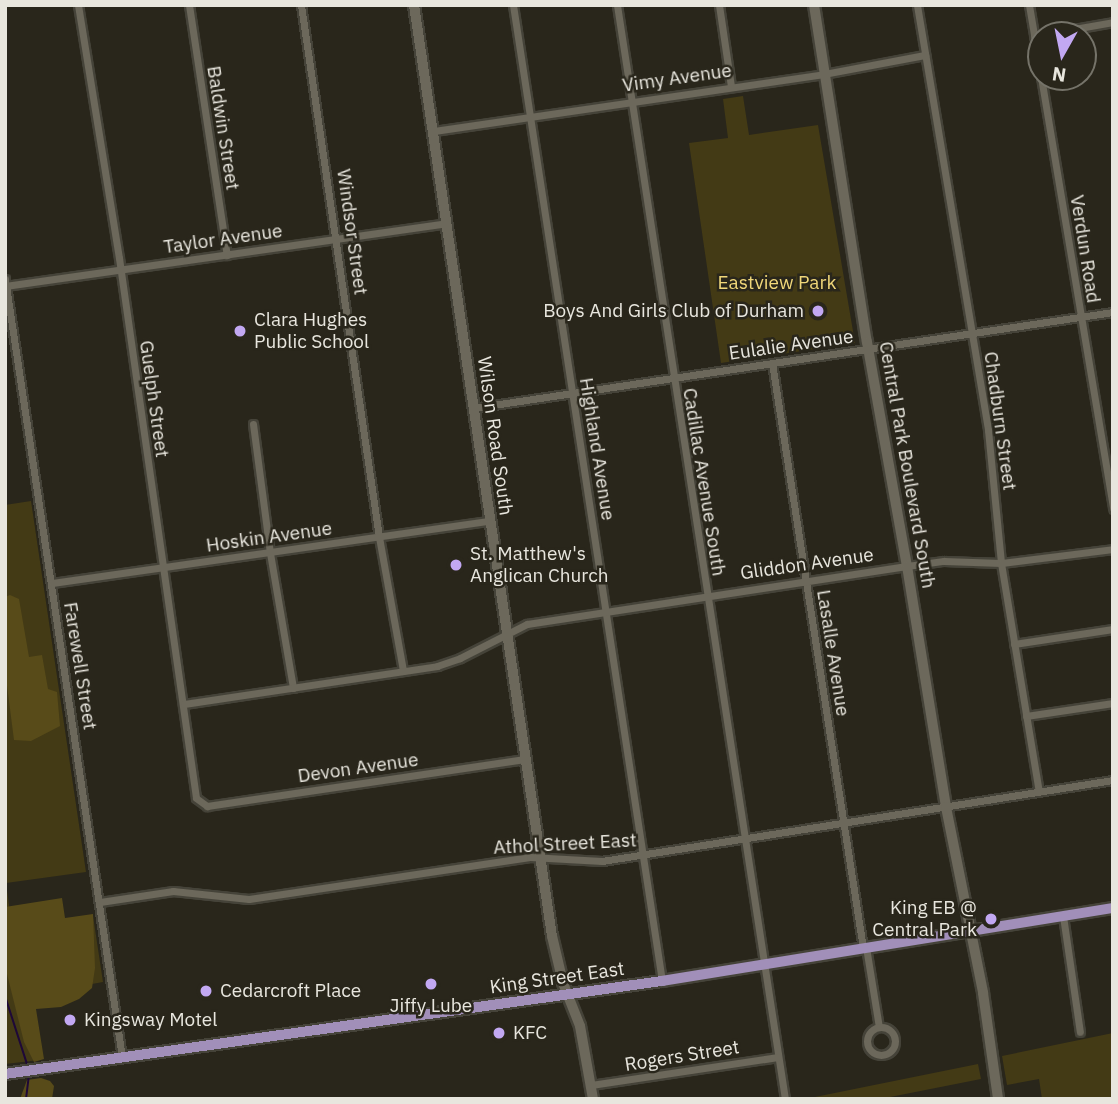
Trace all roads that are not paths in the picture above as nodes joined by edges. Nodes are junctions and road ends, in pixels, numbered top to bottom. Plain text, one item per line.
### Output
1 (78, 5) edge
2 (189, 5) edge
3 (301, 5) edge
4 (414, 5) edge
5 (513, 5) edge
6 (617, 5) edge
7 (719, 5) edge
8 (814, 5) edge
9 (917, 5) edge
10 (925, 55) junction
11 (824, 74) junction
12 (731, 86) junction
13 (1043, 91) edge
14 (631, 101) junction
15 (531, 117) junction
16 (434, 131) junction
17 (445, 223) junction
18 (337, 238) junction
19 (227, 256) junction
20 (120, 269) junction
21 (6, 284) edge
22 (1113, 312) edge
23 (1080, 317) junction
24 (972, 333) junction
25 (868, 350) junction
26 (772, 363) junction
27 (672, 379) junction
28 (572, 393) junction
29 (473, 408) junction
30 (253, 424) dead end
31 (1113, 509) edge
32 (489, 521) junction
33 (379, 537) junction
34 (1113, 549) edge
35 (270, 553) junction
36 (1001, 562) junction
37 (907, 566) junction
38 (163, 568) junction
39 (806, 580) junction
40 (52, 583) junction
41 (705, 595) junction
42 (606, 611) junction
43 (1113, 629) edge
44 (508, 631) junction
45 (1014, 644) junction
46 (402, 671) junction
47 (293, 688) junction
48 (1113, 703) edge
49 (184, 704) junction
50 (1026, 716) junction
51 (527, 758) junction
52 (1113, 780) edge
53 (1039, 792) junction
54 (195, 798) joint
55 (946, 807) junction
56 (843, 822) junction
57 (743, 841) junction
58 (643, 855) junction
59 (541, 857) junction
60 (100, 902) junction
61 (1113, 908) edge
62 (1063, 916) junction
63 (970, 930) junction
64 (864, 947) junction
65 (764, 964) junction
66 (662, 981) junction
67 (567, 995) junction
68 (879, 1027) dead end
69 (1080, 1031) dead end
70 (122, 1057) junction
71 (778, 1057) junction
72 (9, 1074) edge
73 (591, 1085) junction
74 (593, 1099) edge
75 (785, 1099) edge
76 (998, 1099) edge

1 - 20 street, Guelph Street
2 - 19 street, Baldwin Street
3 - 18 street, Windsor Street
4 - 16 main road, Wilson Road South
5 - 15 street, Highland Avenue
6 - 14 street, Cadillac Avenue South
7 - 12 street
8 - 11 main road, Central Park Boulevard South
9 - 10 street, Chadburn Street
10 - 11 street, Vimy Avenue
10 - 24 street, Chadburn Street
11 - 12 street, Vimy Avenue
11 - 25 main road, Central Park Boulevard South
12 - 14 street, Vimy Avenue
13 - 23 street, Verdun Road
14 - 15 street, Vimy Avenue
14 - 27 street, Cadillac Avenue South
15 - 16 street, Vimy Avenue
15 - 28 street, Highland Avenue
16 - 17 main road, Wilson Road South
17 - 18 street, Taylor Avenue
17 - 29 main road, Wilson Road South
18 - 19 street, Taylor Avenue
18 - 33 street, Windsor Street
19 - 20 street, Taylor Avenue
20 - 21 street, Taylor Avenue
20 - 38 street, Guelph Street
21 - 40 street, Farewell Street
22 - 23 street, Eulalie Avenue
23 - 24 street, Eulalie Avenue
23 - 31 street, Verdun Road
24 - 25 street, Eulalie Avenue
24 - 36 street, Chadburn Street
25 - 26 street, Eulalie Avenue
25 - 37 main road, Central Park Boulevard South
26 - 27 street, Eulalie Avenue
26 - 39 street, Lasalle Avenue
27 - 28 street, Eulalie Avenue
27 - 41 street, Cadillac Avenue South
28 - 29 street, Eulalie Avenue
28 - 42 street, Highland Avenue
29 - 32 main road, Wilson Road South
30 - 35 street
32 - 33 street, Hoskin Avenue
32 - 44 main road, Wilson Road South
33 - 35 street, Hoskin Avenue
33 - 46 street, Windsor Street
34 - 36 street, Gliddon Avenue
35 - 38 street, Hoskin Avenue
35 - 47 street
36 - 37 street, Gliddon Avenue
36 - 45 street, Chadburn Street
37 - 39 street, Gliddon Avenue
37 - 55 main road, Central Park Boulevard South
38 - 40 street, Hoskin Avenue
38 - 49 street, Guelph Street
39 - 41 street, Gliddon Avenue
39 - 56 street, Lasalle Avenue
40 - 60 street, Farewell Street
41 - 42 street, Gliddon Avenue
41 - 57 street, Cadillac Avenue South
42 - 44 street, Gliddon Avenue
42 - 58 street, Highland Avenue
43 - 45 street
44 - 46 street, Gliddon Avenue
44 - 51 main road, Wilson Road South
45 - 50 street, Chadburn Street
46 - 47 street, Gliddon Avenue
47 - 49 street, Gliddon Avenue
48 - 50 street
49 - 54 street, Guelph Street
50 - 53 street, Chadburn Street
51 - 54 street, Devon Avenue
51 - 59 main road, Wilson Road South
52 - 53 street, Athol Street East
53 - 55 street, Athol Street East
55 - 56 street, Athol Street East
55 - 63 main road, Central Park Boulevard South
56 - 57 street, Athol Street East
56 - 64 street, Lasalle Avenue
57 - 58 street, Athol Street East
57 - 65 street, Cadillac Avenue South
58 - 59 street, Athol Street East
58 - 66 street, Highland Avenue
59 - 60 street, Athol Street East
59 - 67 main road, Wilson Road South
60 - 70 street, Farewell Street
61 - 62 main road, King Street East
62 - 63 main road, King Street East
62 - 69 street
63 - 64 main road, King Street East
63 - 76 main road, Central Park Boulevard South
64 - 65 main road, King Street East
64 - 68 street, Lasalle Avenue
65 - 66 main road, King Street East
65 - 71 street, Cadillac Avenue South
66 - 67 main road, King Street East
67 - 70 main road, King Street East
67 - 73 main road, Wilson Road South
70 - 72 main road, King Street East
71 - 73 street, Rogers Street
71 - 75 street, Cadillac Avenue South
73 - 74 main road, Wilson Road South

